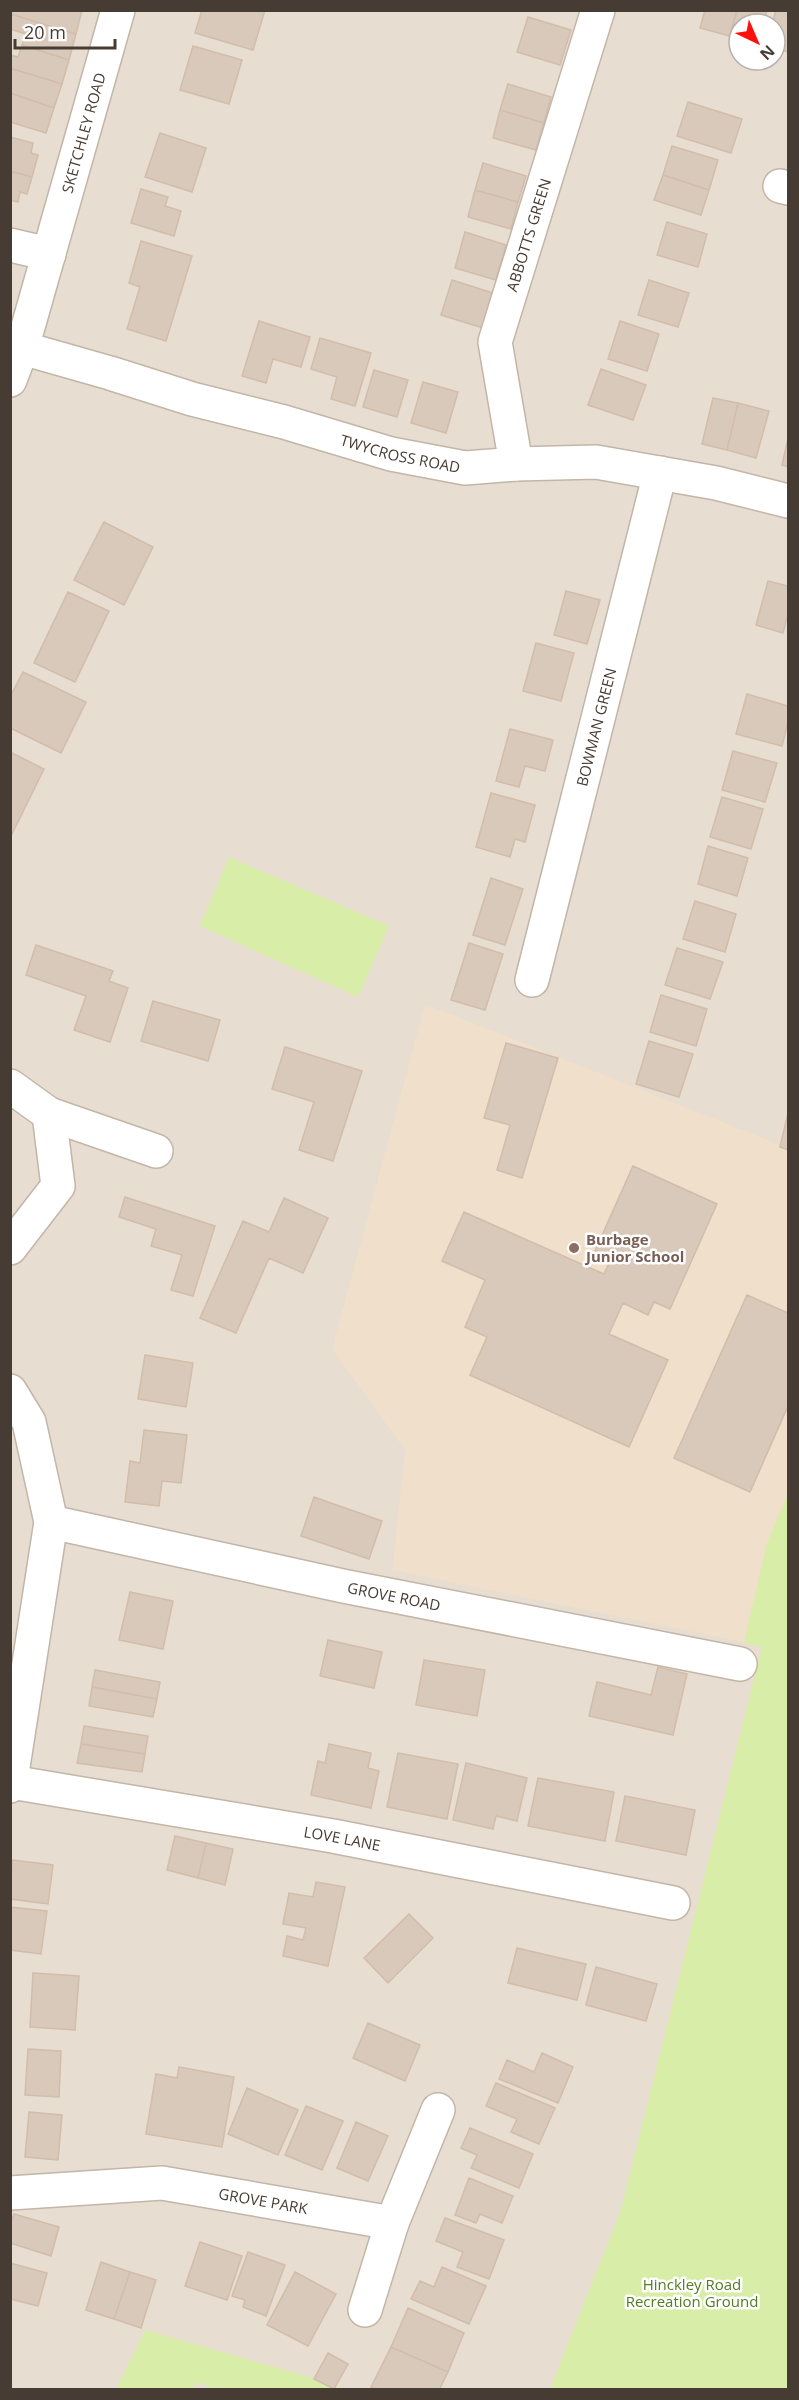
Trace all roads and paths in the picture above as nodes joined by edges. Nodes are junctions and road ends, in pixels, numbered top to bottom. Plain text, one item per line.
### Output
1 (118, 10) edge
2 (598, 10) edge
3 (10, 245) edge
4 (49, 254) junction
5 (22, 348) junction
6 (10, 380) edge
7 (516, 464) junction
8 (660, 473) junction
9 (789, 501) edge
10 (532, 980) dead end
11 (10, 1086) edge
12 (49, 1114) junction
13 (156, 1151) dead end
14 (10, 1248) edge
15 (10, 1391) edge
16 (51, 1522) junction
17 (740, 1664) dead end
18 (11, 1784) edge
19 (673, 1903) dead end
20 (438, 2110) dead end
21 (10, 2193) edge
22 (392, 2223) junction
23 (365, 2310) dead end

1 - 4 street, SKETCHLEY ROAD
2 - 7 street, ABBOTTS GREEN
3 - 4 street
4 - 5 street
5 - 6 street
5 - 7 street, TWYCROSS ROAD
7 - 8 street, TWYCROSS ROAD
8 - 9 street, TWYCROSS ROAD
8 - 10 street, BOWMAN GREEN
11 - 12 street
12 - 13 street
12 - 14 street
15 - 16 street
16 - 17 street, GROVE ROAD
16 - 18 street
18 - 19 street, LOVE LANE
20 - 22 street
21 - 22 street, GROVE PARK
22 - 23 street

